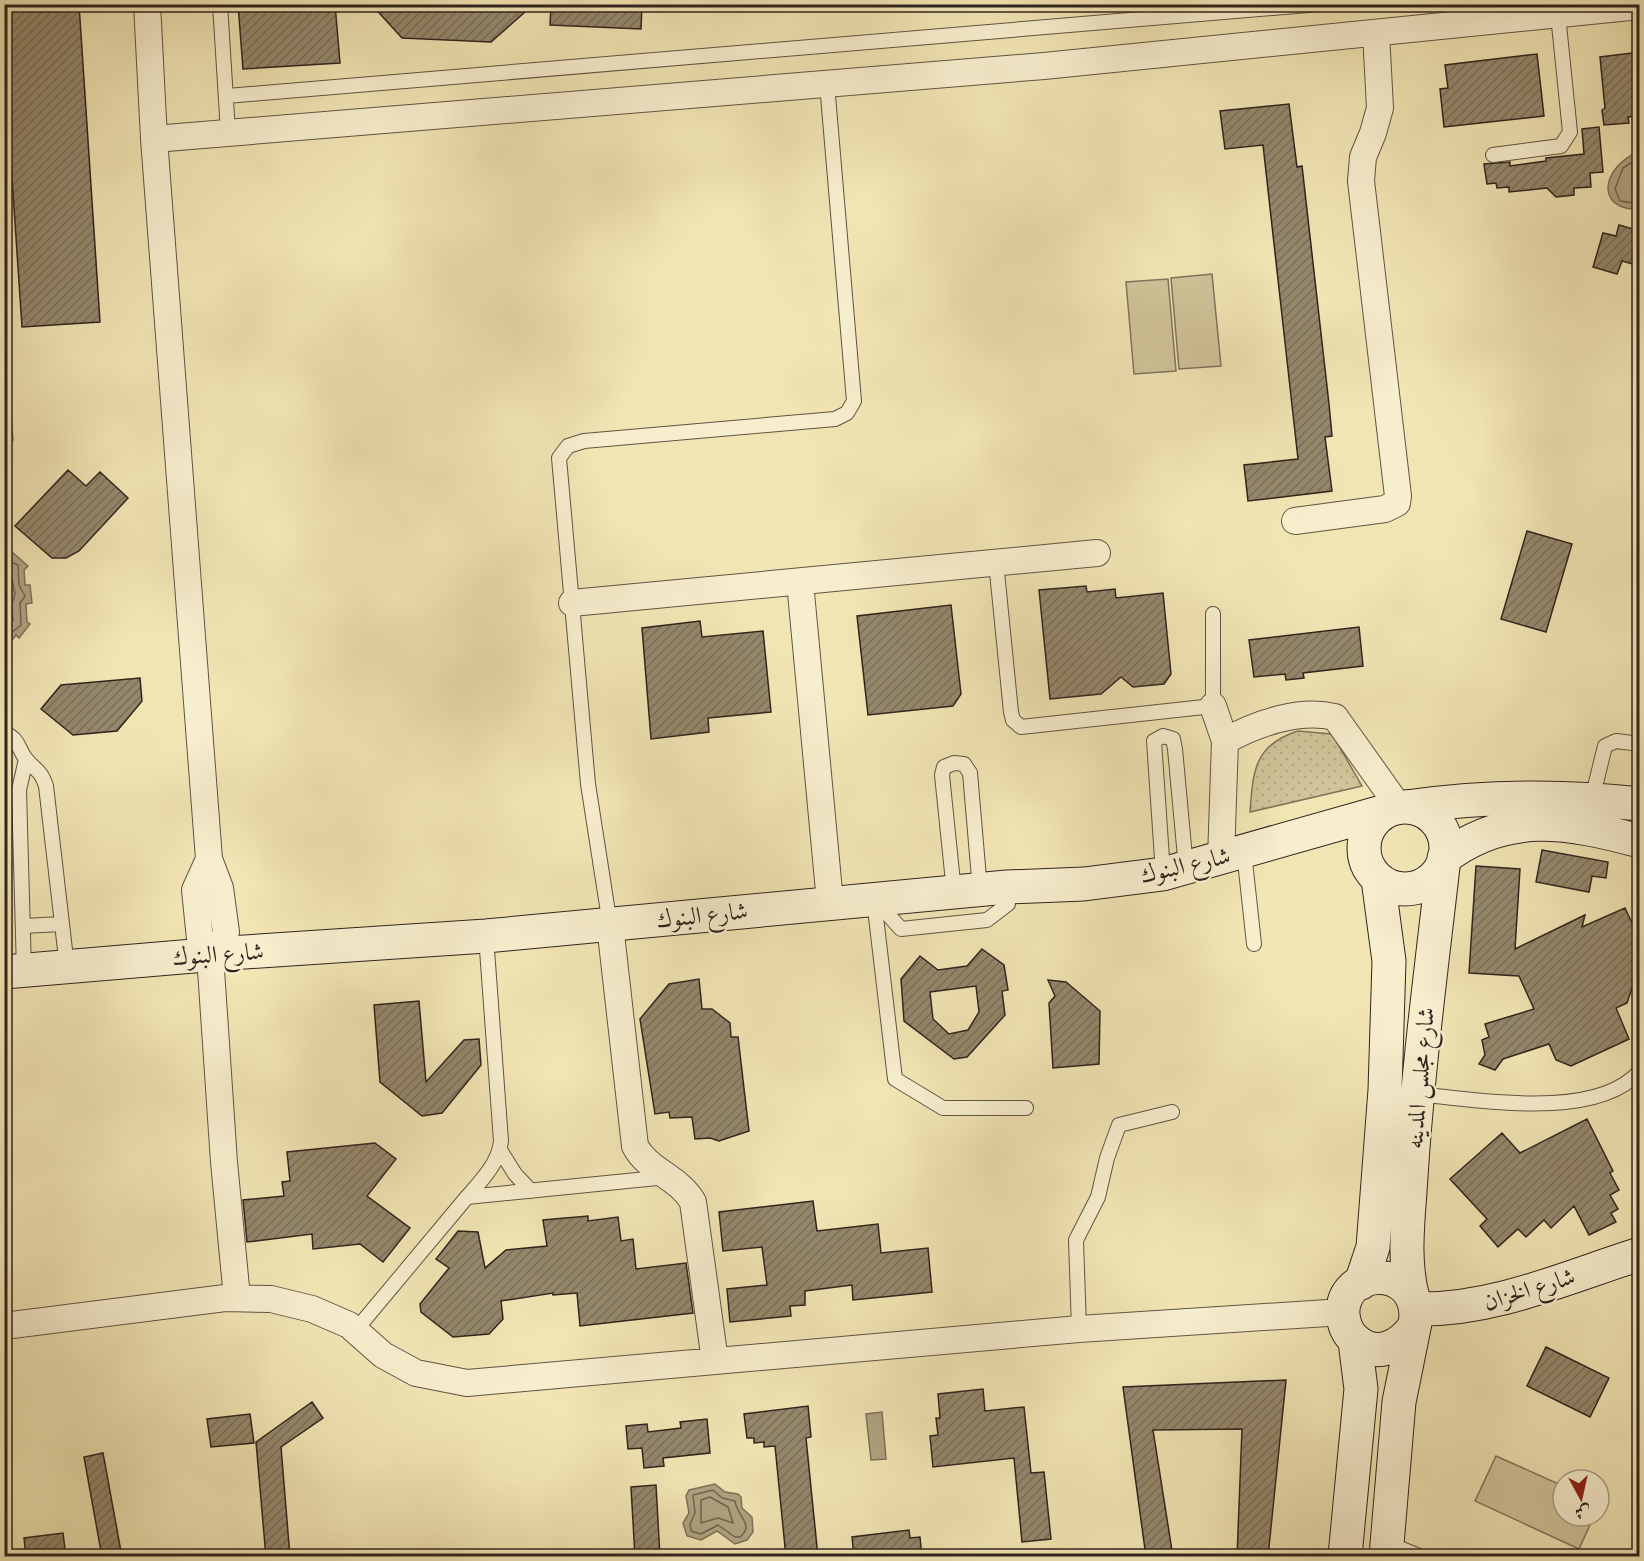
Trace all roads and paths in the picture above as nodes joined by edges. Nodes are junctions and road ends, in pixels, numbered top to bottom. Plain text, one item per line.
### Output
1 (147, 4) edge
2 (220, 4) edge
3 (1320, 4) edge
4 (1640, 6) edge
5 (1512, 12) edge
6 (1558, 15) junction
7 (1376, 33) junction
8 (827, 84) junction
9 (227, 96) junction
10 (228, 132) junction
11 (154, 139) junction
12 (1493, 154) dead end
13 (1295, 521) dead end
14 (1097, 553) dead end
15 (996, 562) junction
16 (800, 582) junction
17 (572, 603) junction
18 (1213, 614) dead end
19 (1213, 706) junction
20 (4, 733) edge
21 (1225, 741) junction
22 (1640, 744) edge
23 (26, 759) junction
24 (1592, 799) junction
25 (1640, 804) edge
26 (1399, 808) junction
27 (1640, 842) edge
28 (1233, 855) junction
29 (1444, 858) junction
30 (1166, 872) junction
31 (1378, 879) junction
32 (981, 890) junction
33 (874, 898) junction
34 (830, 902) junction
35 (62, 924) junction
36 (610, 925) junction
37 (22, 926) junction
38 (486, 936) junction
39 (1254, 944) dead end
40 (210, 955) junction
41 (67, 967) junction
42 (14, 971) edge
43 (1640, 1071) edge
44 (1400, 1092) junction
45 (1026, 1108) dead end
46 (1172, 1112) dead end
47 (500, 1150) junction
48 (669, 1177) junction
49 (531, 1191) junction
50 (467, 1197) junction
51 (1640, 1254) edge
52 (1361, 1283) junction
53 (237, 1298) junction
54 (1414, 1311) junction
55 (4, 1326) edge
56 (1349, 1327) junction
57 (1079, 1329) junction
58 (355, 1331) junction
59 (715, 1361) junction
60 (1387, 1550) edge
61 (1345, 1557) edge
62 (1419, 1557) edge

1 - 11 street
2 - 9 lane
3 - 9 lane
4 - 6 street
5 - 6 street
5 - 7 street
6 - 12 lane
7 - 8 street
7 - 13 street
8 - 10 street
8 - 17 lane
9 - 10 lane
10 - 11 street
11 - 40 street
14 - 15 street
15 - 16 street
15 - 19 lane
16 - 17 street
16 - 34 street
17 - 36 lane
18 - 19 lane
19 - 21 street
20 - 23 lane
21 - 26 street
21 - 28 street
22 - 24 lane
23 - 35 lane
23 - 37 lane
24 - 25 main road, شارع البنوك
24 - 26 main road, شارع البنوك
26 - 28 main road, شارع البنوك
26 - 29 main road
26 - 31 main road
27 - 29 main road
28 - 30 main road, شارع البنوك
28 - 39 lane
29 - 31 main road
29 - 44 main road, شارع مجلس المدينه
30 - 30 lane
30 - 32 main road, شارع البنوك
31 - 44 main road, شارع مجلس المدينه
32 - 32 lane
32 - 33 main road, شارع البنوك
32 - 33 lane
33 - 34 main road, شارع البنوك
33 - 45 lane
34 - 36 main road, شارع البنوك
35 - 37 lane
35 - 41 lane
36 - 38 main road, شارع البنوك
36 - 48 street
37 - 42 lane
38 - 40 main road, شارع البنوك
38 - 47 lane
40 - 41 main road, شارع البنوك
40 - 53 street
41 - 42 main road, شارع البنوك
43 - 44 lane
44 - 52 main road, شارع مجلس المدينه
44 - 54 main road, شارع مجلس المدينه
46 - 57 lane
47 - 49 lane
47 - 50 lane
48 - 49 lane
48 - 59 street
49 - 50 lane
50 - 58 lane
51 - 54 main road, شارع الخزان
52 - 54 main road
52 - 56 main road
53 - 55 street
53 - 58 street
54 - 56 main road
54 - 60 main road, شارع مجلس المدينه
56 - 57 street
56 - 61 main road
57 - 59 street
58 - 59 street
60 - 62 lane

